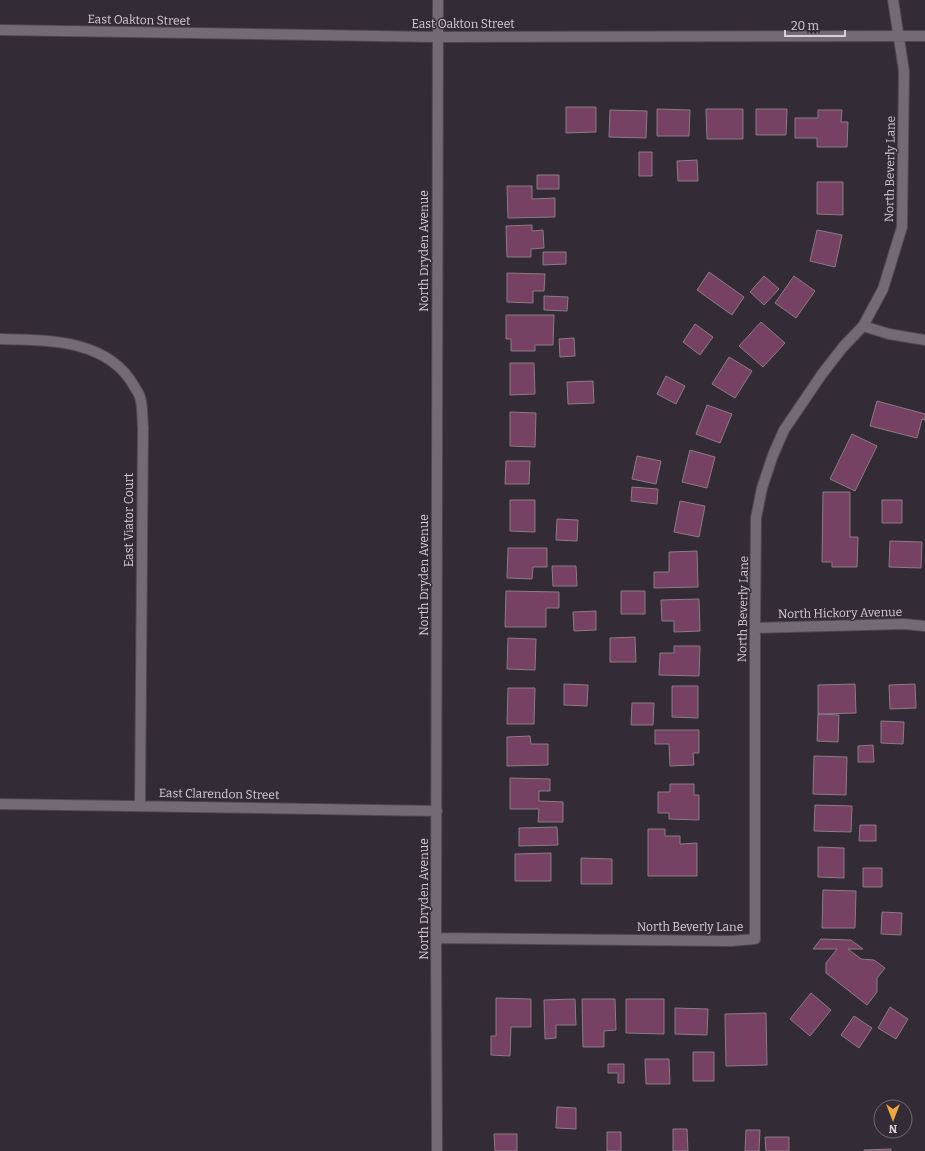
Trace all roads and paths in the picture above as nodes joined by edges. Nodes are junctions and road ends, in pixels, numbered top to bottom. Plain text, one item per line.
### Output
1 (438, 0) edge
2 (893, 0) edge
3 (0, 30) edge
4 (898, 35) junction
5 (925, 36) edge
6 (437, 37) junction
7 (863, 326) junction
8 (0, 339) edge
9 (925, 340) edge
10 (925, 626) edge
11 (755, 628) junction
12 (0, 804) edge
13 (140, 806) junction
14 (437, 811) junction
15 (436, 938) junction
16 (437, 1151) edge

1 - 6 street, North Dryden Avenue
2 - 4 street, North Beverly Lane
3 - 6 street, East Oakton Street
4 - 5 street, East Oakton Street
4 - 6 street, East Oakton Street
4 - 7 street, North Beverly Lane
6 - 14 street, North Dryden Avenue
7 - 9 street
7 - 11 street, North Beverly Lane
8 - 13 street, East Viator Court
10 - 11 street, North Hickory Avenue
11 - 15 street, North Beverly Lane
12 - 13 street, East Clarendon Street
13 - 14 street, East Clarendon Street
14 - 15 street, North Dryden Avenue
15 - 16 street, North Dryden Avenue

